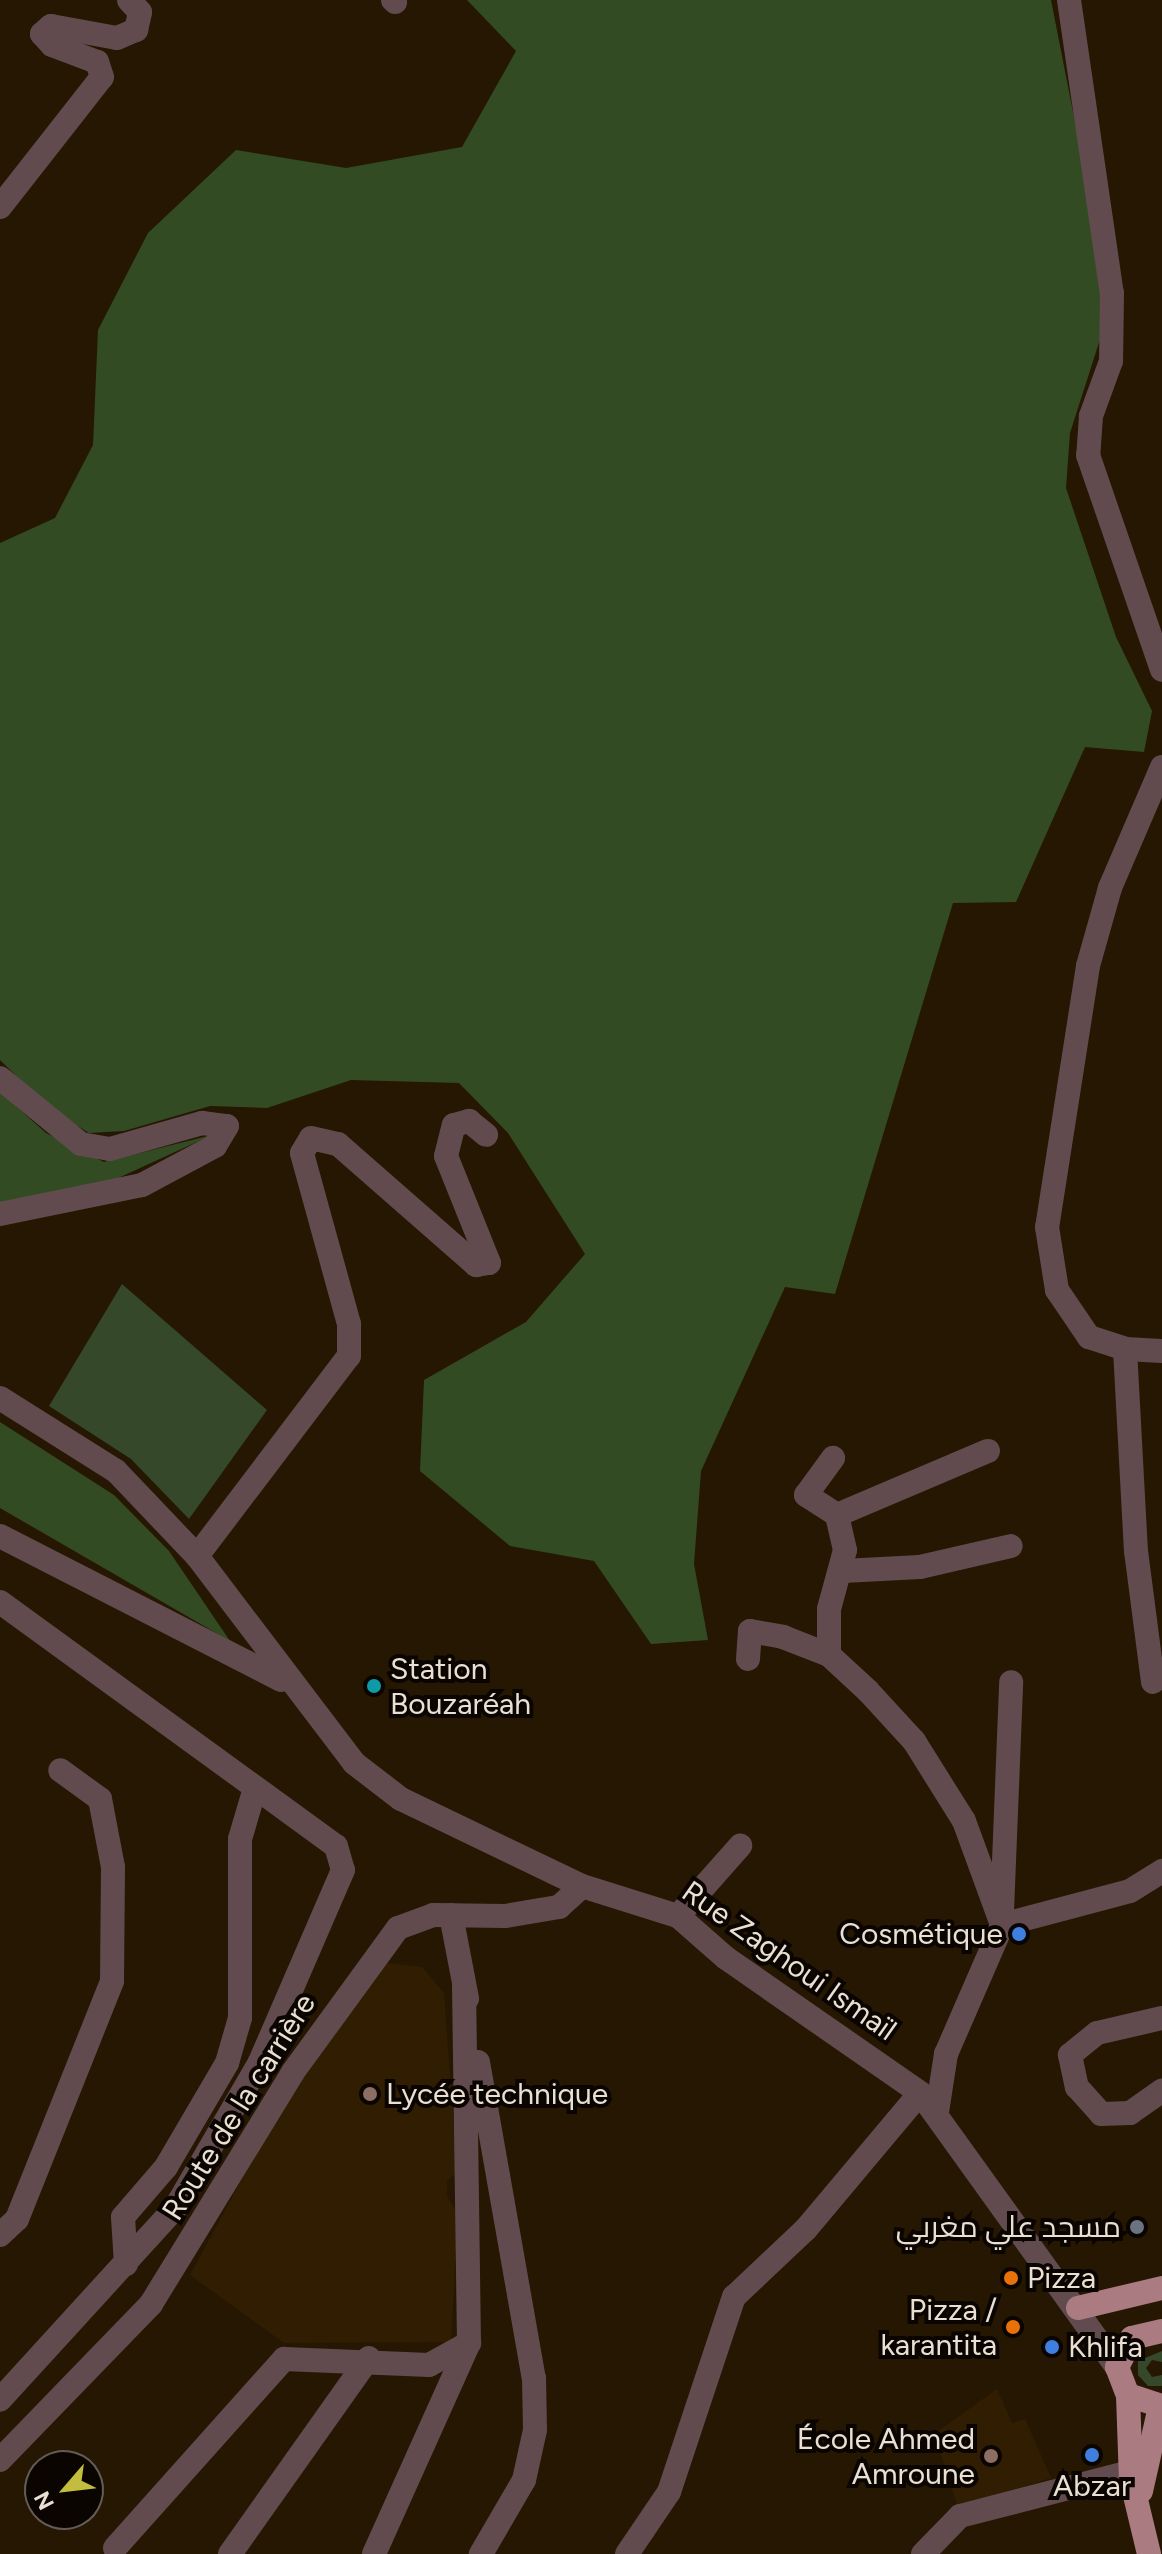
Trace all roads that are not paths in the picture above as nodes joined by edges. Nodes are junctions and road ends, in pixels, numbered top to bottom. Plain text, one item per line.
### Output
1 (129, 0) edge
2 (1069, 0) edge
3 (0, 207) edge
4 (1162, 670) edge
5 (1162, 767) edge
6 (0, 1078) edge
7 (486, 1135) dead end
8 (0, 1214) edge
9 (1125, 1349) junction
10 (1162, 1351) edge
11 (0, 1398) edge
12 (988, 1451) dead end
13 (833, 1458) dead end
14 (837, 1515) junction
15 (0, 1536) edge
16 (1011, 1546) dead end
17 (197, 1556) junction
18 (843, 1571) junction
19 (3, 1607) edge
20 (829, 1655) junction
21 (748, 1659) dead end
22 (1011, 1682) dead end
23 (1153, 1682) dead end
24 (291, 1685) junction
25 (60, 1770) dead end
26 (255, 1788) junction
27 (740, 1846) dead end
28 (1162, 1871) edge
29 (1162, 1880) edge
30 (582, 1886) junction
31 (1130, 1891) junction
32 (451, 1915) junction
33 (678, 1916) junction
34 (1002, 1925) junction
35 (464, 1985) junction
36 (1162, 2018) edge
37 (1162, 2091) edge
38 (920, 2093) junction
39 (937, 2112) junction
40 (489, 2128) junction
41 (468, 2166) junction
42 (0, 2235) edge
43 (126, 2264) junction
44 (1162, 2288) edge
45 (1084, 2315) junction
46 (1160, 2326) edge
47 (1132, 2338) junction
48 (469, 2343) junction
49 (369, 2358) junction
50 (1117, 2367) junction
51 (1128, 2395) junction
52 (0, 2400) edge
53 (1161, 2406) edge
54 (0, 2460) edge
55 (1145, 2467) edge
56 (1153, 2544) edge
57 (115, 2548) dead end
58 (230, 2554) edge
59 (374, 2554) edge
60 (481, 2554) edge
61 (627, 2554) edge
62 (923, 2554) edge

1 - 3 street
2 - 4 street
5 - 9 street
6 - 8 street
7 - 17 street
9 - 10 street
9 - 23 street
11 - 17 street, Rue Zaghoui Ismaïl
12 - 14 street
13 - 14 street
14 - 18 street
15 - 24 street
16 - 18 street
17 - 24 street, Rue Zaghoui Ismaïl
18 - 20 street
19 - 26 street
20 - 21 street
20 - 34 street
22 - 34 street
24 - 30 street, Rue Zaghoui Ismaïl
25 - 42 street
26 - 43 street
26 - 43 street
27 - 33 street
28 - 31 street
29 - 31 street
30 - 32 street, Route de la carrière
30 - 33 street, Rue Zaghoui Ismaïl
31 - 34 street
32 - 35 street
32 - 54 street, Route de la carrière
33 - 38 street, Rue Zaghoui Ismaïl
34 - 39 street
35 - 40 street
35 - 41 street
36 - 37 street
38 - 39 street, Rue Zaghoui Ismaïl
38 - 61 street
39 - 45 street, Rue Zaghoui Ismaïl
40 - 41 street
40 - 60 street
41 - 48 street
43 - 52 street
44 - 45 main road
45 - 47 street
45 - 50 street, Rue Zaghoui Ismaïl
46 - 47 main road
47 - 50 main road
48 - 49 street
48 - 59 street
49 - 57 street
49 - 58 street
50 - 51 main road
51 - 53 main road
51 - 55 main road
53 - 55 main road
55 - 56 main road
55 - 62 street

